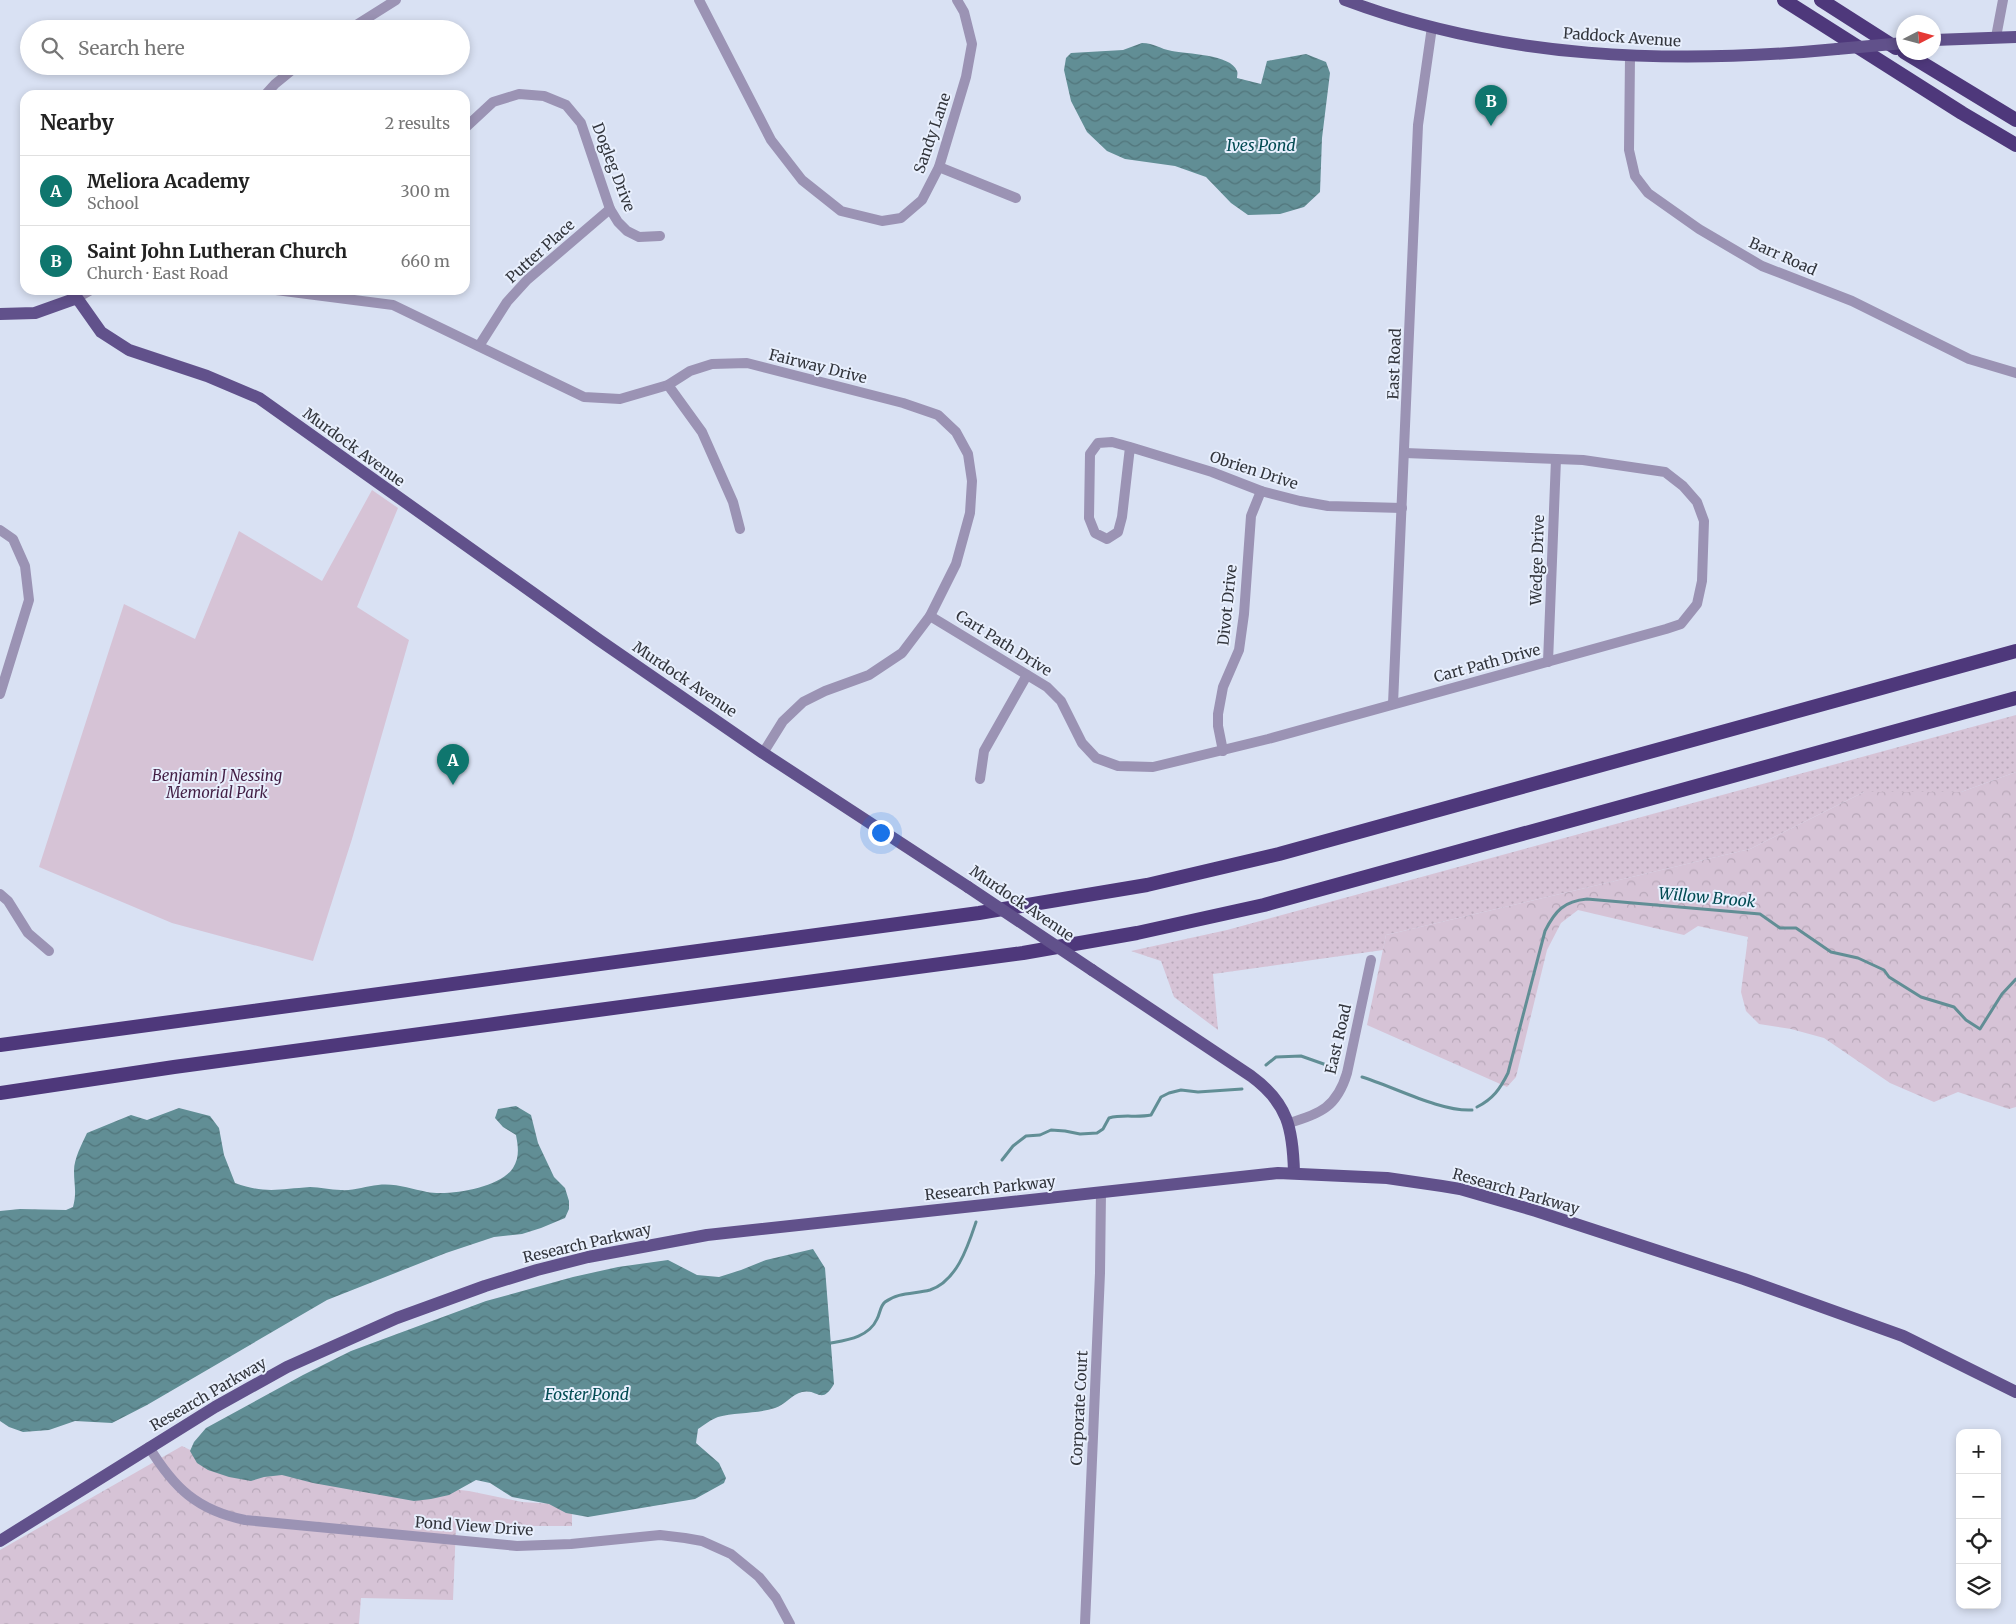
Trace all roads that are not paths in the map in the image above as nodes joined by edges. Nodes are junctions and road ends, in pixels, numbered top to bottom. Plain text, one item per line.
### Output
1 (396, 0) edge
2 (699, 0) edge
3 (957, 0) edge
4 (1345, 0) edge
5 (1784, 0) edge
6 (1821, 0) edge
7 (2003, 0) edge
8 (364, 20) edge
9 (1432, 27) junction
10 (1996, 37) junction
11 (2016, 37) edge
12 (1941, 40) edge
13 (1896, 44) edge
14 (1896, 47) edge
15 (1630, 57) junction
16 (1917, 60) edge
17 (287, 75) edge
18 (271, 90) edge
19 (2016, 120) edge
20 (470, 123) edge
21 (2016, 145) edge
22 (939, 167) junction
23 (1016, 198) dead end
24 (610, 209) junction
25 (660, 236) dead end
26 (82, 295) edge
27 (340, 295) edge
28 (77, 298) junction
29 (0, 314) edge
30 (479, 346) junction
31 (2016, 372) edge
32 (668, 385) junction
33 (1130, 447) junction
34 (1405, 452) junction
35 (1556, 459) junction
36 (1261, 491) junction
37 (1402, 508) junction
38 (740, 529) dead end
39 (0, 530) edge
40 (930, 616) junction
41 (2016, 651) edge
42 (1548, 662) junction
43 (1026, 675) junction
44 (0, 694) edge
45 (2016, 698) edge
46 (1394, 704) junction
47 (1223, 750) junction
48 (763, 753) junction
49 (980, 779) dead end
50 (0, 894) edge
51 (50, 951) dead end
52 (1371, 960) dead end
53 (0, 1045) edge
54 (0, 1092) edge
55 (1289, 1123) junction
56 (1294, 1173) junction
57 (1101, 1192) junction
58 (2016, 1392) edge
59 (149, 1447) junction
60 (0, 1541) edge
61 (790, 1624) edge
62 (1085, 1624) edge

1 - 8 street
2 - 22 street, Sandy Lane
3 - 22 street, Sandy Lane
4 - 9 main road, Paddock Avenue
5 - 21 highway
6 - 14 highway
7 - 10 street
9 - 15 main road, Paddock Avenue
9 - 34 street, East Road
10 - 11 main road
10 - 12 main road
13 - 15 main road, Paddock Avenue, bridge
15 - 31 street, Barr Road
16 - 19 highway
17 - 18 street
20 - 24 street, Dogleg Drive
22 - 23 street
24 - 25 street, Dogleg Drive
24 - 30 street, Putter Place
26 - 28 street
27 - 30 street, Fairway Drive
28 - 29 main road
28 - 48 main road, Murdock Avenue
30 - 32 street, Fairway Drive
32 - 38 street
32 - 40 street, Fairway Drive
33 - 33 street, Obrien Drive
33 - 36 street, Obrien Drive
34 - 35 street, Cart Path Drive
34 - 37 street, East Road
35 - 42 street, Wedge Drive
35 - 42 street, Cart Path Drive
36 - 37 street, Obrien Drive
36 - 47 street, Divot Drive
37 - 46 street, East Road
39 - 44 street
40 - 43 street, Cart Path Drive
40 - 48 street, Fairway Drive
41 - 53 highway
42 - 46 street, Cart Path Drive
43 - 47 street, Cart Path Drive
43 - 49 street
45 - 54 highway
46 - 47 street, Cart Path Drive
48 - 55 main road, Murdock Avenue, bridge
50 - 51 street
52 - 55 street, East Road
55 - 56 main road, Murdock Avenue
56 - 57 main road, Research Parkway
56 - 58 main road, Research Parkway
57 - 59 main road, Research Parkway
57 - 62 street, Corporate Court
59 - 60 main road, Research Parkway
59 - 61 street, Pond View Drive

